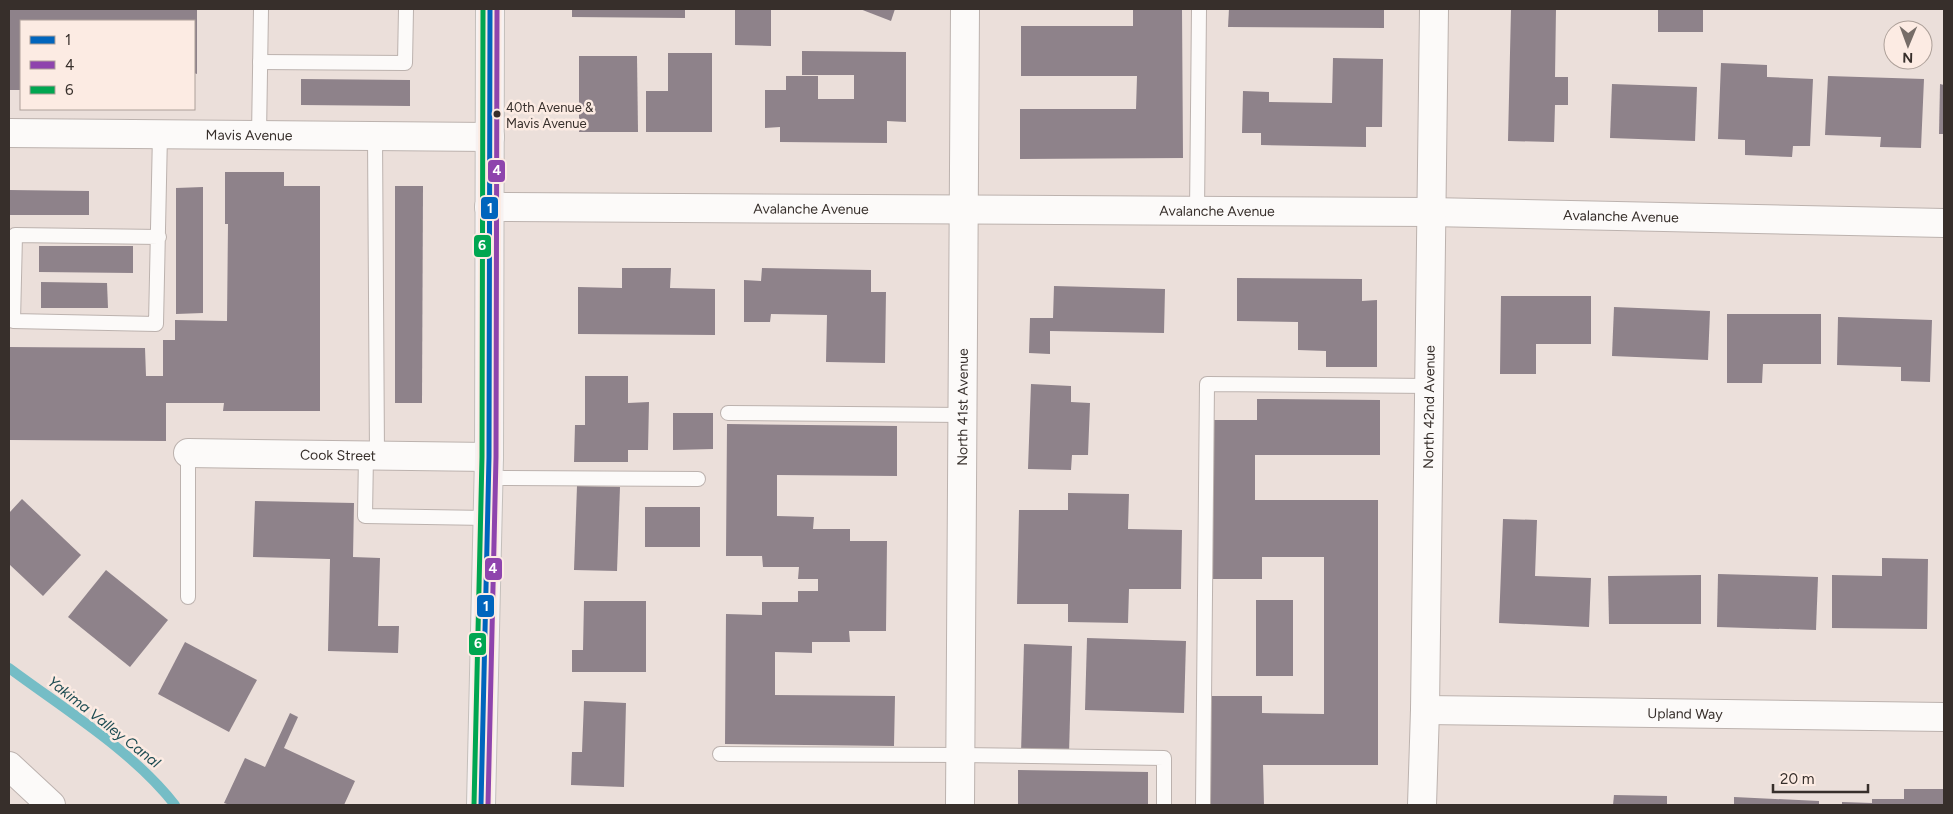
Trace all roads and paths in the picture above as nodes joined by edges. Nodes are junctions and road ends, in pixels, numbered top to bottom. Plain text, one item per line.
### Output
1 (261, 9) edge
2 (406, 9) edge
3 (490, 9) edge
4 (965, 9) edge
5 (1199, 9) edge
6 (1434, 9) edge
7 (260, 62) junction
8 (9, 133) edge
9 (160, 134) junction
10 (259, 135) junction
11 (376, 136) junction
12 (490, 137) junction
13 (489, 207) junction
14 (965, 209) junction
15 (1197, 211) junction
16 (1430, 212) junction
17 (1944, 223) edge
18 (159, 237) junction
19 (1428, 386) junction
20 (728, 413) dead end
21 (963, 415) junction
22 (188, 454) joint
23 (372, 455) junction
24 (488, 467) junction
25 (698, 479) dead end
26 (487, 518) junction
27 (188, 597) dead end
28 (1425, 710) junction
29 (1944, 717) edge
30 (720, 754) dead end
31 (961, 755) junction
32 (9, 766) edge
33 (51, 805) edge
34 (481, 805) edge
35 (960, 805) edge
36 (1164, 805) edge
37 (1203, 805) edge
38 (1422, 805) edge

1 - 7 lane
2 - 7 lane
3 - 12 main road
4 - 14 street, North 41st Avenue
5 - 15 lane
6 - 16 street, North 42nd Avenue
7 - 10 lane
8 - 9 street, Mavis Avenue
9 - 10 street, Mavis Avenue
9 - 18 lane
10 - 11 street, Mavis Avenue
11 - 12 street, Mavis Avenue
11 - 23 lane
12 - 13 main road
13 - 14 street, Avalanche Avenue
13 - 24 main road
14 - 15 street, Avalanche Avenue
14 - 21 street, North 41st Avenue
15 - 16 street, Avalanche Avenue
16 - 17 street, Avalanche Avenue
16 - 19 street, North 42nd Avenue
18 - 18 lane
19 - 28 street, North 42nd Avenue
19 - 37 lane
20 - 21 lane
21 - 31 street, North 41st Avenue
22 - 23 street, Cook Street
22 - 27 lane
23 - 24 street, Cook Street
23 - 26 lane
24 - 25 lane
24 - 26 main road
26 - 34 main road
28 - 29 street, Upland Way
28 - 38 street, North 42nd Avenue
30 - 31 lane
31 - 35 street, North 41st Avenue
31 - 36 lane
32 - 33 street

